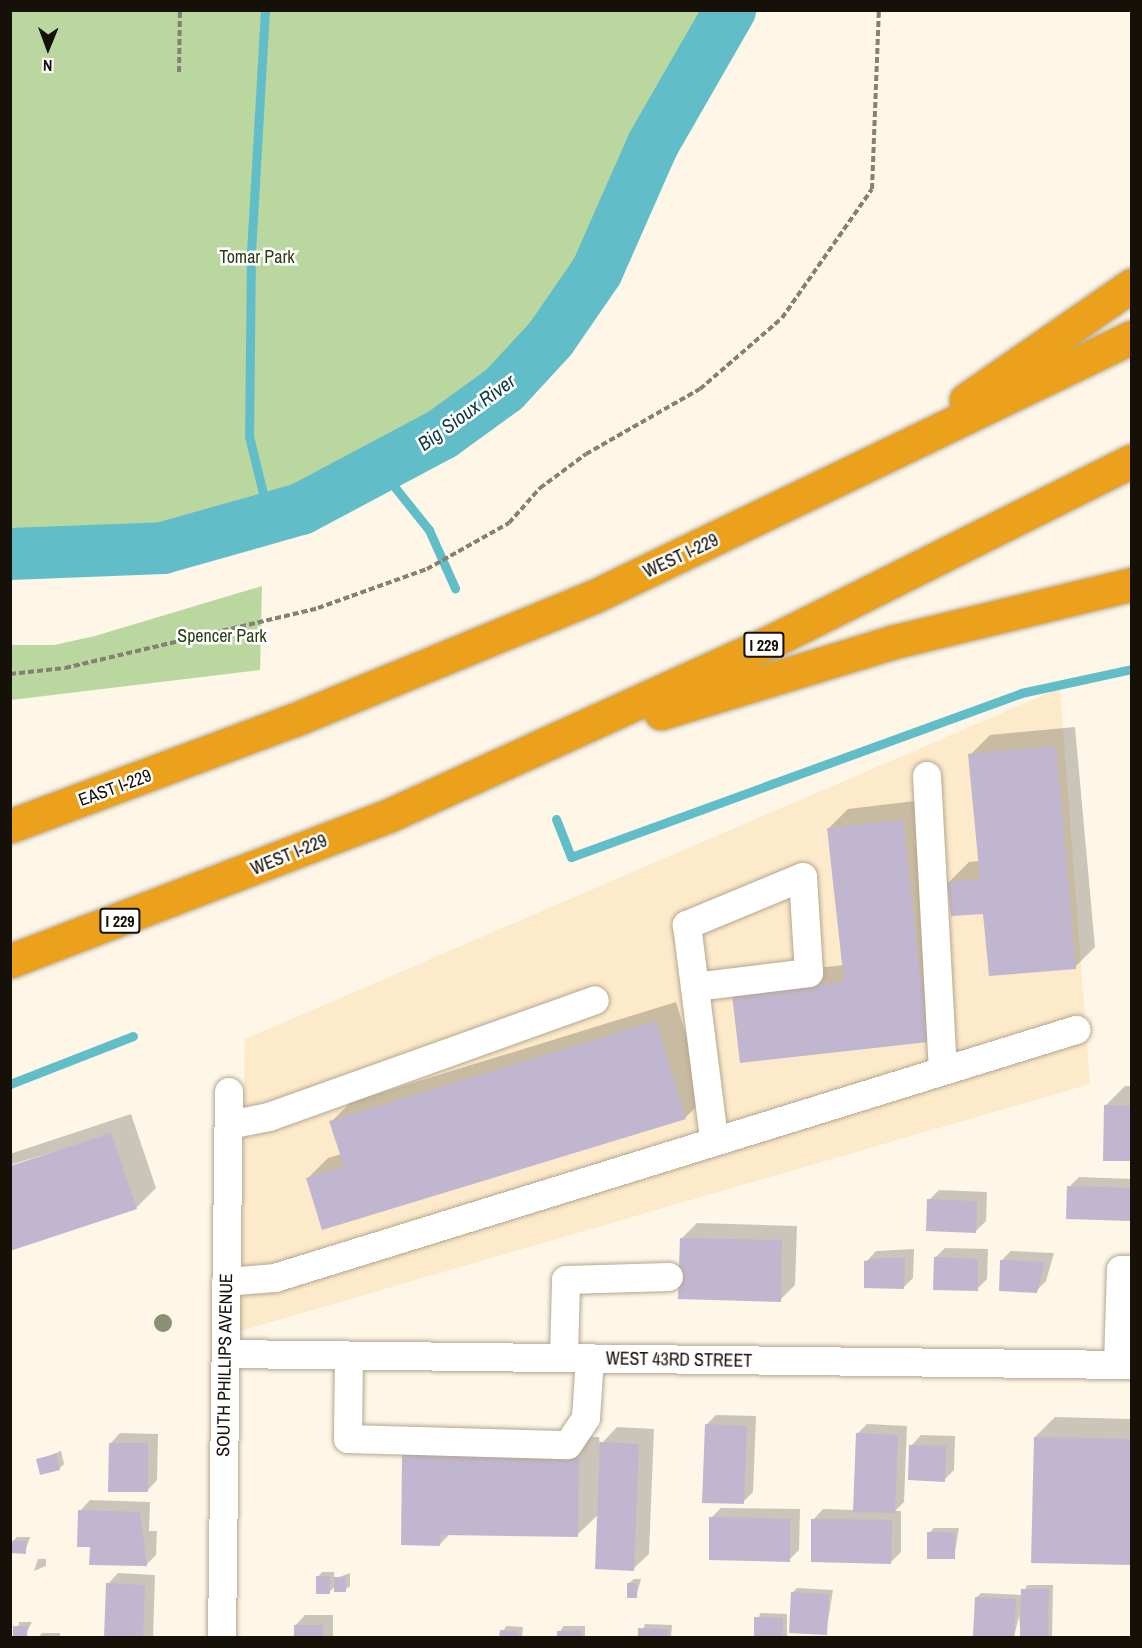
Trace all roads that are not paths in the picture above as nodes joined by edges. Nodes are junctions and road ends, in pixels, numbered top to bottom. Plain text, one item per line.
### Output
1 (1131, 285) edge
2 (1131, 337) edge
3 (1131, 461) edge
4 (708, 544) junction
5 (1131, 584) edge
6 (220, 749) joint
7 (927, 776) dead end
8 (390, 815) junction
9 (10, 826) edge
10 (10, 961) edge
11 (695, 987) junction
12 (595, 1000) dead end
13 (1076, 1030) dead end
14 (943, 1071) junction
15 (230, 1092) dead end
16 (229, 1125) junction
17 (714, 1139) junction
18 (1131, 1270) edge
19 (669, 1277) dead end
20 (226, 1282) junction
21 (226, 1354) junction
22 (349, 1356) junction
23 (577, 1358) junction
24 (1125, 1365) edge
25 (222, 1638) edge

1 - 4 highway
2 - 4 highway, WEST I-229
3 - 8 highway, WEST I-229 / I 229
4 - 6 highway, WEST I-229
5 - 8 highway
6 - 9 highway, EAST I-229
7 - 14 street
8 - 10 highway, WEST I-229 / I 229
11 - 11 street
11 - 17 street
12 - 16 street
13 - 14 street
14 - 17 street
15 - 16 street, SOUTH PHILLIPS AVENUE
16 - 20 street, SOUTH PHILLIPS AVENUE
17 - 20 street
18 - 24 street
19 - 23 street
20 - 21 street, SOUTH PHILLIPS AVENUE
21 - 22 street, WEST 43RD STREET
21 - 25 street, SOUTH PHILLIPS AVENUE
22 - 23 street, WEST 43RD STREET
22 - 23 street
23 - 24 street, WEST 43RD STREET

